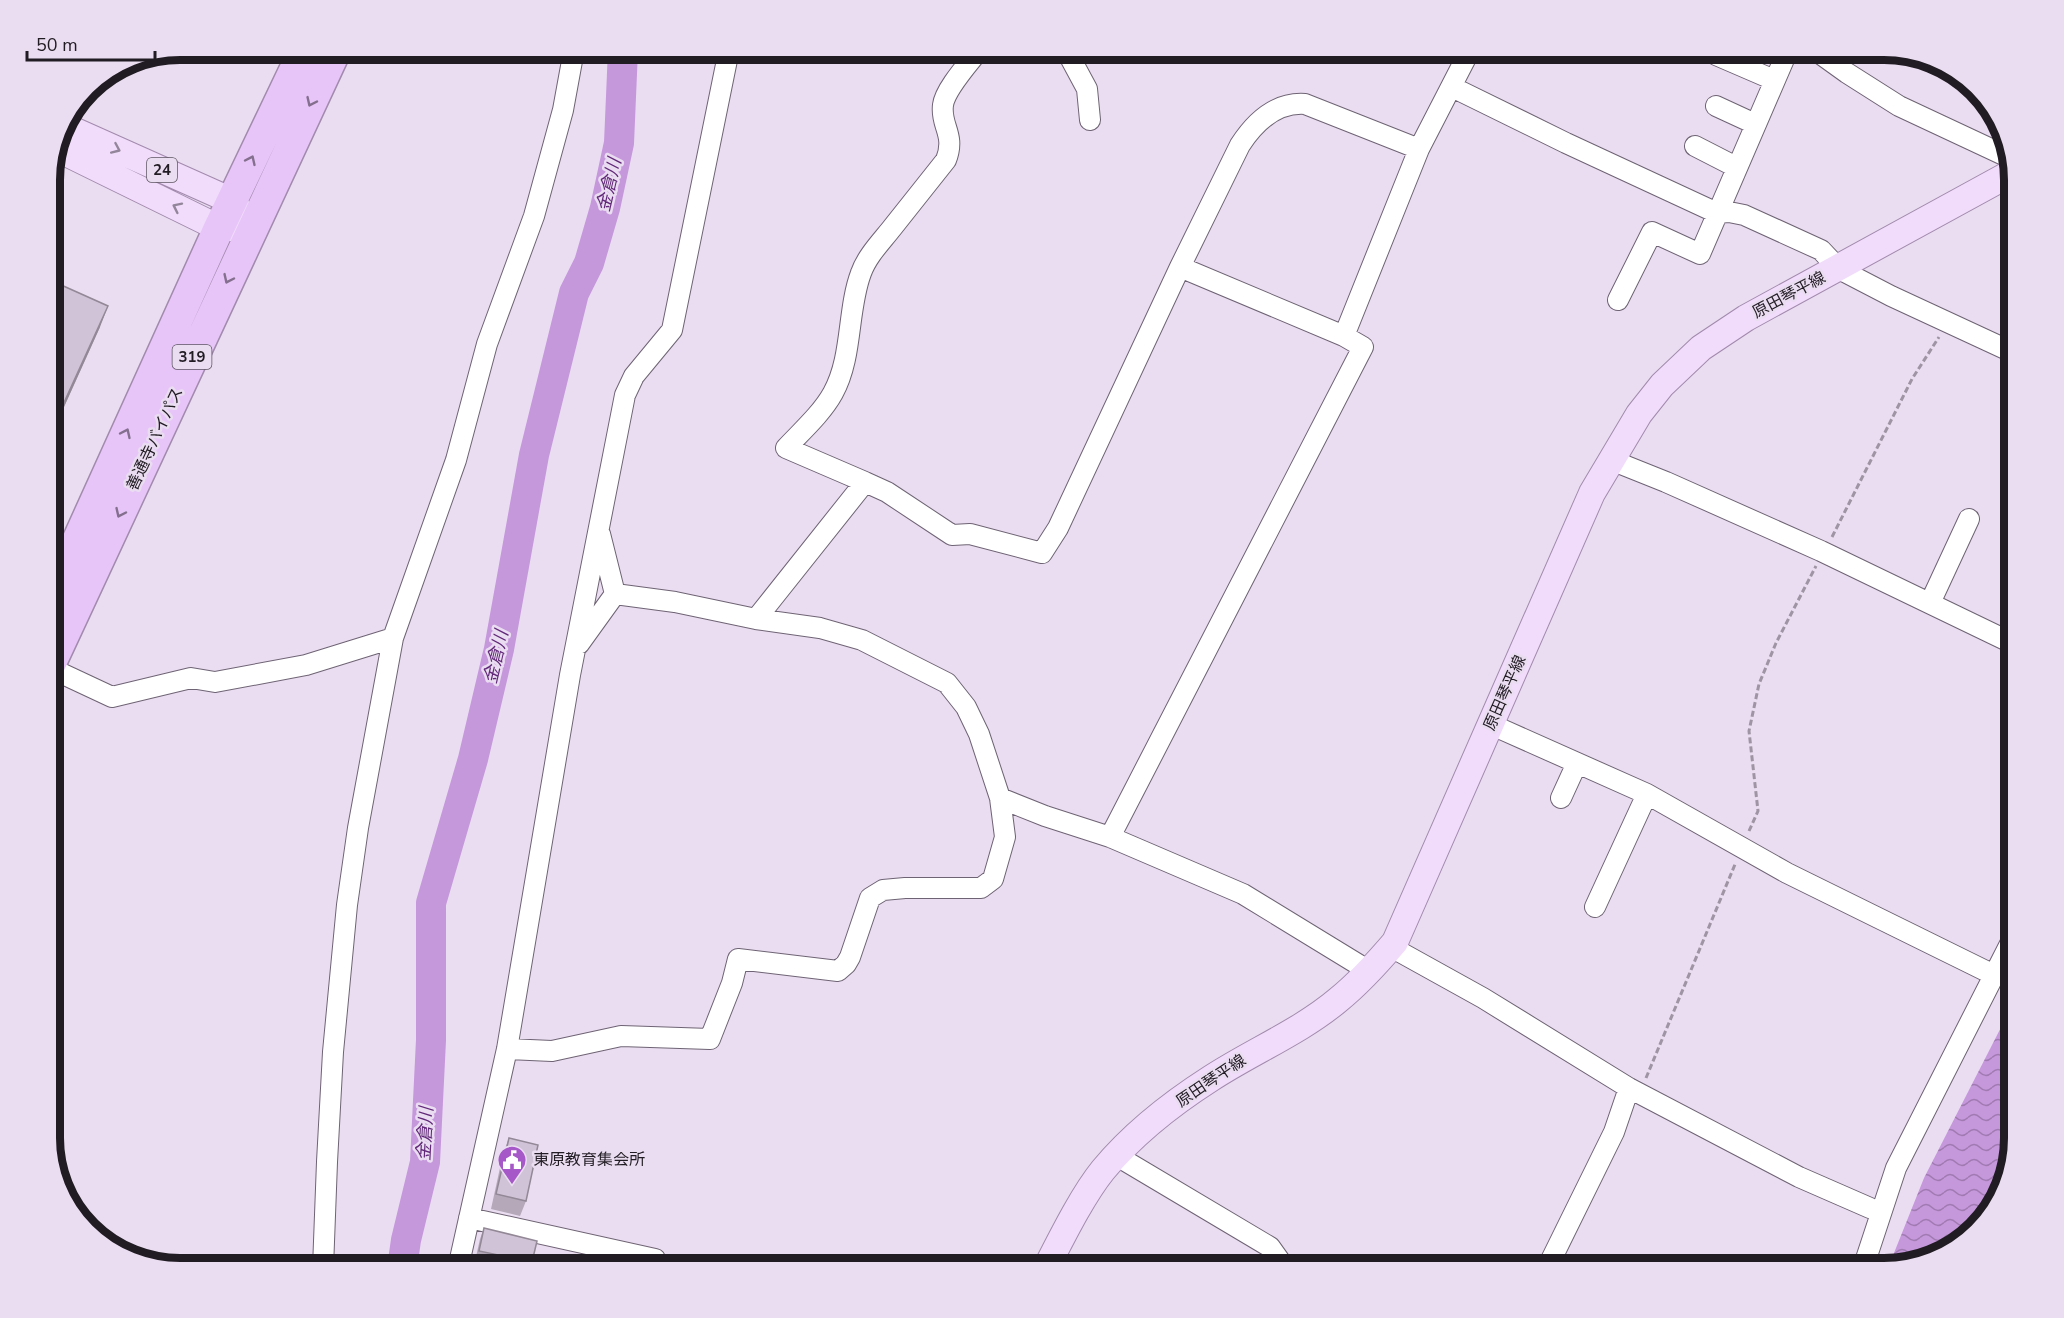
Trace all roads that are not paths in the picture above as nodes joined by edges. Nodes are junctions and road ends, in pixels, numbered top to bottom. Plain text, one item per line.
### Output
1 (299, 60) edge
2 (331, 60) edge
3 (572, 60) edge
4 (727, 60) edge
5 (972, 60) edge
6 (1071, 60) edge
7 (1465, 60) edge
8 (1727, 60) edge
9 (1783, 60) edge
10 (1829, 60) edge
11 (1774, 81) junction
12 (1452, 87) junction
13 (1716, 106) dead end
14 (1090, 120) dead end
15 (1755, 123) junction
16 (71, 129) edge
17 (1695, 146) dead end
18 (1419, 149) junction
19 (63, 152) edge
20 (2001, 154) edge
21 (1736, 166) junction
22 (2004, 177) edge
23 (232, 201) junction
24 (1717, 213) junction
25 (219, 228) junction
26 (251, 228) junction
27 (1180, 267) junction
28 (1839, 269) junction
29 (1618, 300) dead end
30 (1344, 336) junction
31 (2004, 348) edge
32 (1611, 460) junction
33 (865, 482) junction
34 (1969, 519) dead end
35 (598, 530) junction
36 (60, 579) edge
37 (615, 594) junction
38 (1930, 603) junction
39 (756, 619) junction
40 (393, 638) junction
41 (2004, 639) edge
42 (60, 645) edge
43 (574, 652) junction
44 (60, 672) edge
45 (1492, 725) junction
46 (1577, 763) junction
47 (1647, 794) junction
48 (1000, 798) junction
49 (1561, 798) dead end
50 (1110, 837) junction
51 (1595, 907) dead end
52 (1391, 947) junction
53 (2004, 956) edge
54 (1369, 971) junction
55 (1994, 975) junction
56 (507, 1049) junction
57 (1634, 1091) junction
58 (1117, 1156) junction
59 (1870, 1208) dead end
60 (470, 1218) junction
61 (324, 1258) edge
62 (461, 1258) edge
63 (650, 1258) edge
64 (1051, 1258) edge
65 (1278, 1258) edge
66 (1552, 1258) edge
67 (1867, 1258) edge

23 -> 1 highway, 善通寺バイパス / 319
2 -> 26 highway, 善通寺バイパス / 319
3 - 40 street
4 - 35 street
5 - 33 street
6 - 14 street
7 - 12 street
8 - 11 street
9 - 11 street
10 - 20 street
11 - 15 street
12 - 18 street
12 - 24 street
13 - 15 street
15 - 21 street
16 -> 23 main road, 24
17 - 21 street
18 - 27 street
18 - 30 street
25 -> 19 main road, 24
21 - 24 street
22 - 28 main road, 原田琴平線
23 - 25 highway, 善通寺バイパス / 319
23 - 26 main road
24 - 28 street
24 - 29 street
25 - 26 main road, 24
36 -> 25 highway, 善通寺バイパス / 319
26 -> 42 highway, 善通寺バイパス / 319
27 - 30 street
27 - 33 street
28 - 31 street
28 - 32 main road, 原田琴平線
30 - 50 street
32 - 38 street
32 - 45 main road, 原田琴平線
33 - 39 street
34 - 38 street
35 - 37 street
35 - 43 street
37 - 39 street
37 - 43 street
38 - 41 street
39 - 48 street
40 - 44 street
40 - 61 street
43 - 56 street
45 - 46 street
45 - 52 main road, 原田琴平線
46 - 47 street
46 - 49 street
47 - 51 street
47 - 55 street
48 - 50 street
48 - 56 street
50 - 54 street
52 - 54 main road, 原田琴平線
52 - 57 street
53 - 55 street
54 - 58 main road, 原田琴平線
55 - 67 street
56 - 60 street
57 - 59 street
57 - 66 street
58 - 64 main road, 原田琴平線
58 - 65 street
60 - 62 street
60 - 63 street

